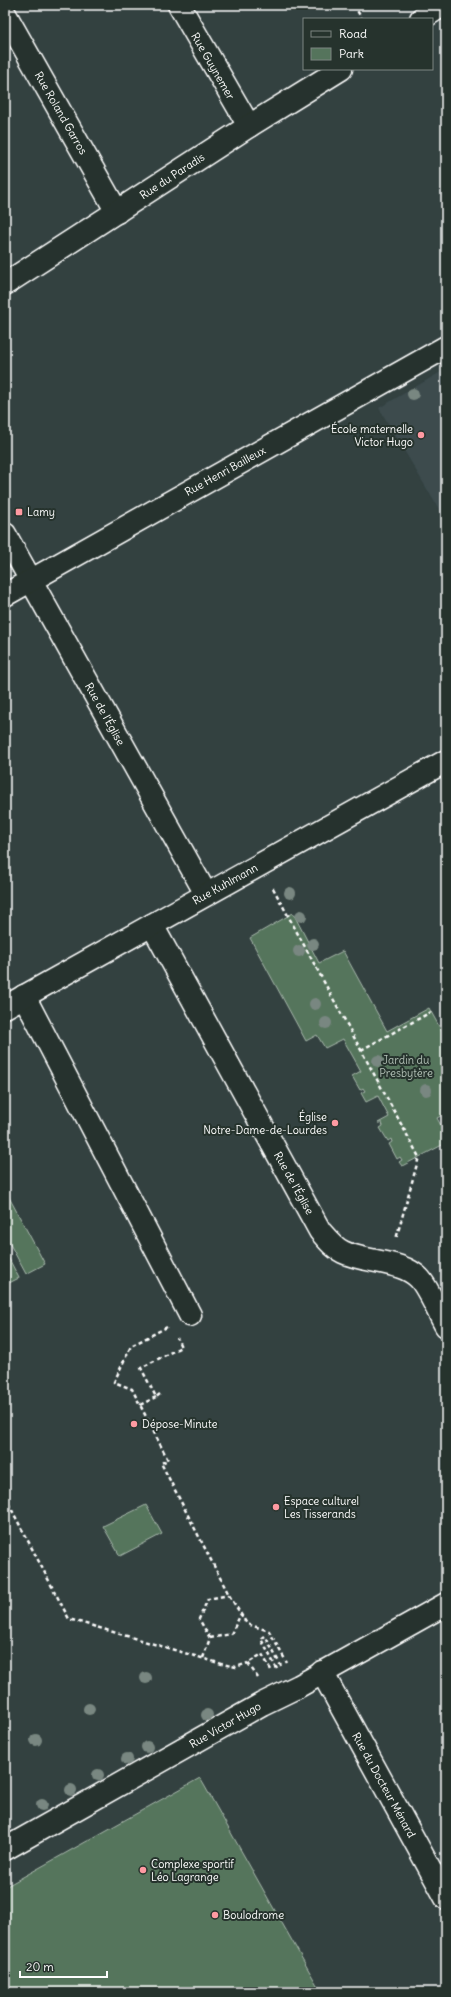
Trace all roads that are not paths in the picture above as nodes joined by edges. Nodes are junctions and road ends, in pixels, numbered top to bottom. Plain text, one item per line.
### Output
1 (179, 5) edge
2 (443, 5) edge
3 (5, 14) edge
4 (422, 18) edge
5 (339, 70) edge
6 (249, 126) junction
7 (117, 212) junction
8 (5, 284) edge
9 (446, 347) edge
10 (5, 534) edge
11 (31, 581) junction
12 (5, 595) edge
13 (446, 760) edge
14 (206, 894) junction
15 (152, 925) junction
16 (24, 996) junction
17 (5, 1007) edge
18 (190, 1315) road end
19 (446, 1326) edge
20 (446, 1604) edge
21 (322, 1672) junction
22 (5, 1850) edge
23 (446, 1898) edge

1 - 6 street, Rue Guynemer
2 - 4 street
3 - 7 street, Rue Roland Garros
5 - 6 street, Rue du Paradis
6 - 7 street, Rue du Paradis
7 - 8 street, Rue du Paradis
9 - 11 street, Rue Henri Bailleux
10 - 11 street, Rue de l'Église
11 - 12 street, Rue Henri Bailleux
11 - 14 street, Rue de l'Église
13 - 14 street, Rue Kuhlmann
14 - 15 street, Rue Kuhlmann
15 - 16 street, Rue Kuhlmann
15 - 19 street, Rue de l'Église
16 - 17 street, Rue Kuhlmann
16 - 18 street
20 - 21 street, Rue Victor Hugo
21 - 22 street, Rue Victor Hugo
21 - 23 street, Rue du Docteur Ménard

